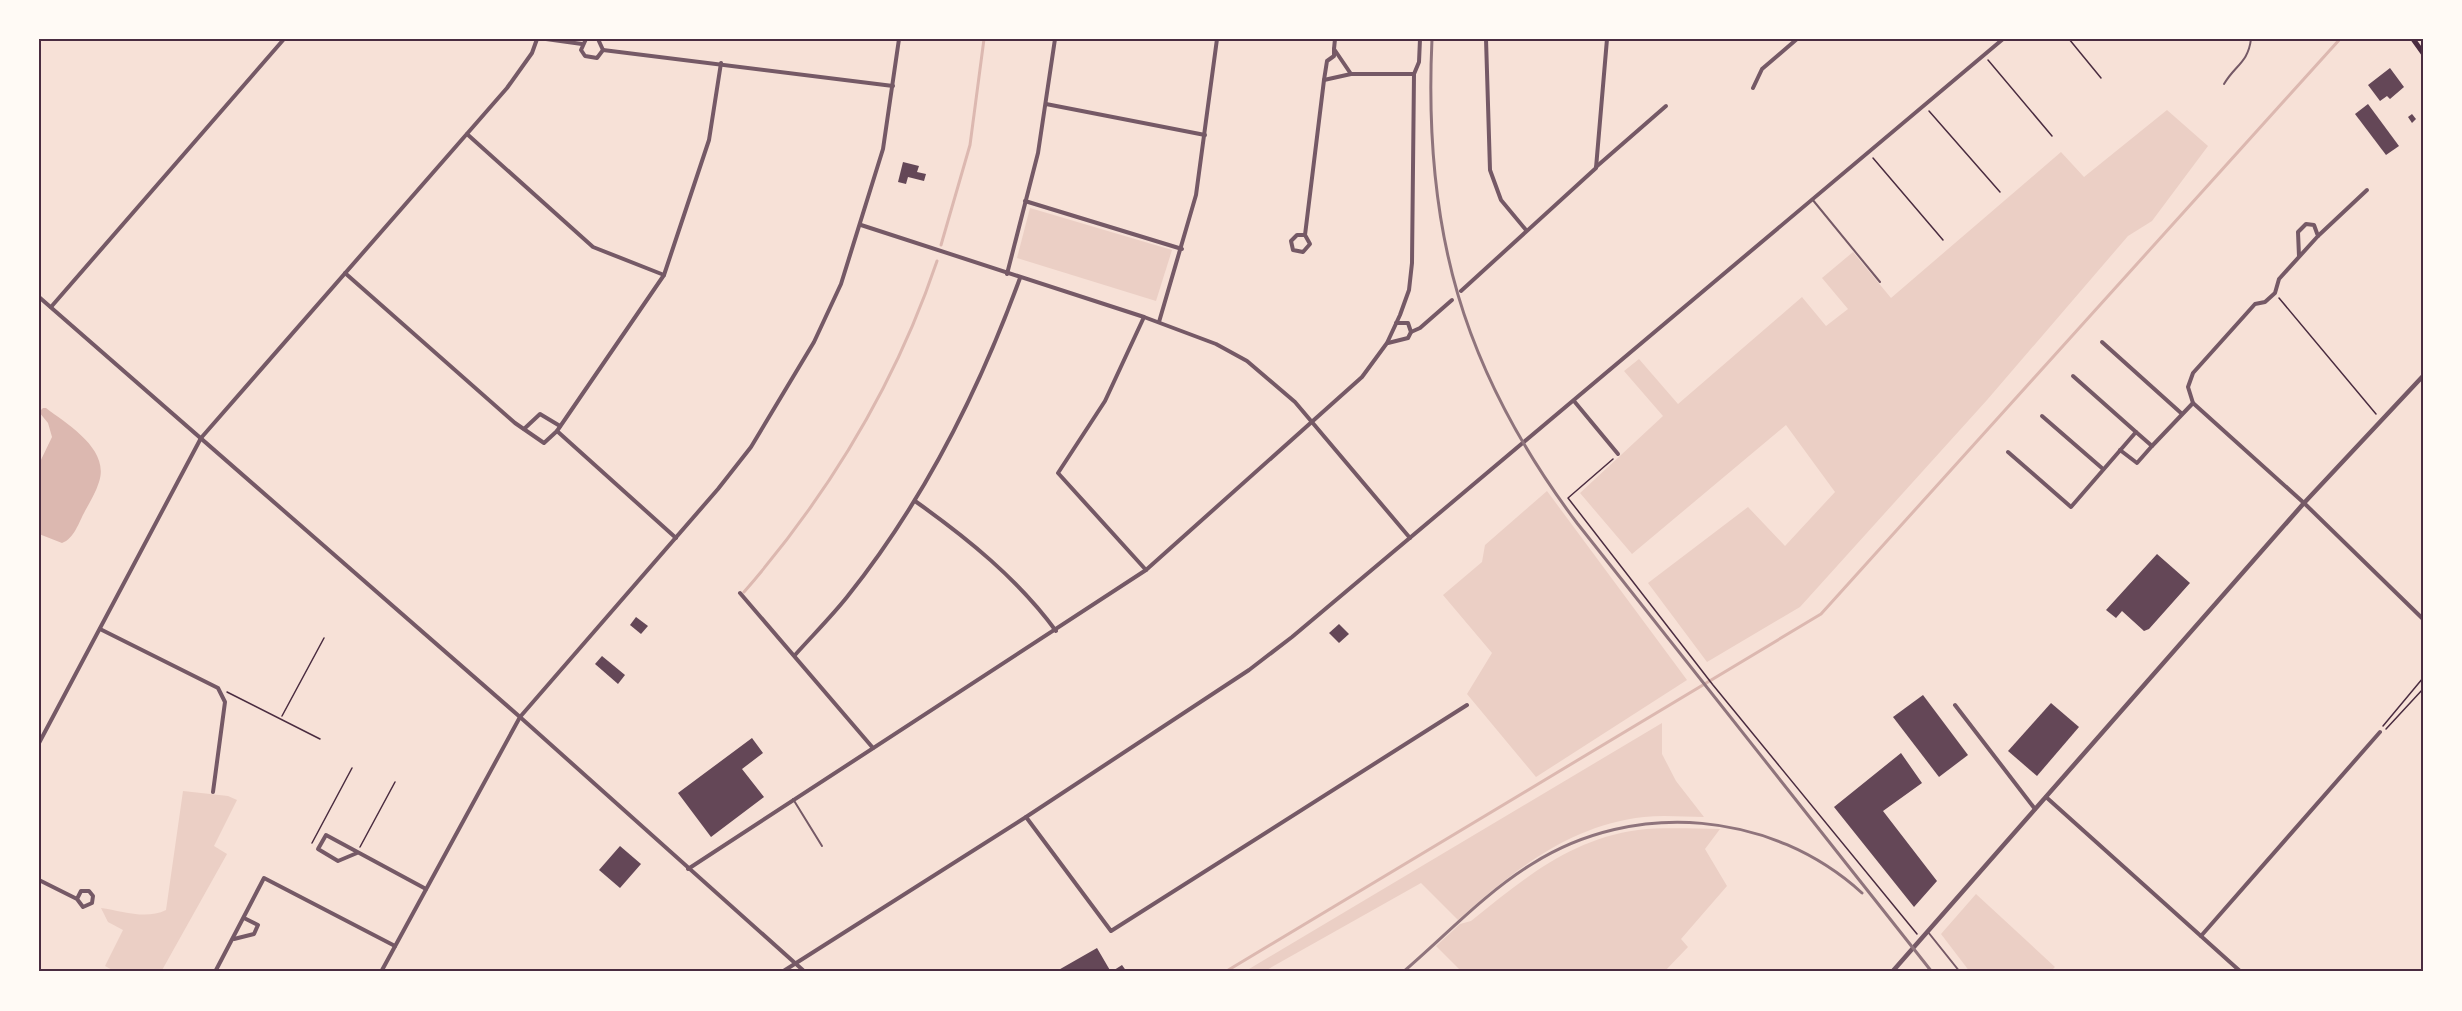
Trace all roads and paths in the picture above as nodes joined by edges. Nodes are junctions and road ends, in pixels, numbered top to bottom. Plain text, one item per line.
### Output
1 (284, 39) edge
2 (537, 39) edge
3 (546, 39) edge
4 (586, 39) edge
5 (598, 39) edge
6 (899, 39) edge
7 (1055, 39) edge
8 (1217, 39) edge
9 (1335, 39) edge
10 (1420, 39) edge
11 (1486, 39) edge
12 (1607, 39) edge
13 (1797, 39) edge
14 (2003, 39) edge
15 (2069, 39) edge
16 (2251, 39) edge
17 (2413, 39) edge
18 (582, 45) junction
19 (1334, 49) junction
20 (603, 50) junction
21 (2423, 53) edge
22 (1984, 55) junction
23 (721, 63) junction
24 (1352, 74) junction
25 (1414, 74) junction
26 (2101, 78) dead end
27 (1324, 80) junction
28 (2224, 84) dead end
29 (894, 86) junction
30 (1753, 88) dead end
31 (1046, 104) junction
32 (1924, 105) junction
33 (1666, 106) dead end
34 (466, 134) junction
35 (1205, 135) junction
36 (2052, 136) dead end
37 (1868, 152) junction
38 (1596, 168) junction
39 (2367, 190) dead end
40 (2000, 192) dead end
41 (1812, 199) junction
42 (1025, 201) junction
43 (861, 225) junction
44 (1526, 230) junction
45 (1305, 235) junction
46 (2318, 236) junction
47 (1943, 240) dead end
48 (1182, 249) junction
49 (2299, 256) junction
50 (345, 273) junction
51 (1007, 274) junction
52 (664, 275) junction
53 (1020, 278) junction
54 (1880, 282) dead end
55 (1461, 291) dead end
56 (2275, 293) junction
57 (39, 297) edge
58 (1452, 300) dead end
59 (51, 307) junction
60 (1144, 317) junction
61 (1159, 322) junction
62 (1396, 323) junction
63 (1411, 332) junction
64 (2102, 342) dead end
65 (1387, 343) junction
66 (2073, 376) dead end
67 (2423, 376) edge
68 (1574, 400) junction
69 (2193, 403) junction
70 (2181, 413) junction
71 (2042, 416) dead end
72 (2381, 419) junction
73 (1312, 422) junction
74 (560, 426) junction
75 (524, 429) junction
76 (557, 431) junction
77 (2136, 432) junction
78 (201, 438) junction
79 (2152, 446) junction
80 (2120, 450) junction
81 (2008, 452) dead end
82 (1618, 454) joint
83 (2103, 469) junction
84 (915, 501) junction
85 (2304, 503) junction
86 (676, 538) junction
87 (1410, 538) junction
88 (1146, 570) junction
89 (740, 593) dead end
90 (2423, 619) edge
91 (100, 628) junction
92 (1056, 631) junction
93 (324, 638) dead end
94 (795, 655) junction
95 (2423, 678) edge
96 (218, 688) junction
97 (2423, 689) edge
98 (1467, 705) dead end
99 (1955, 705) dead end
100 (520, 717) junction
101 (281, 718) junction
102 (2380, 732) junction
103 (320, 740) dead end
104 (39, 743) edge
105 (873, 748) junction
106 (352, 768) dead end
107 (395, 782) dead end
108 (213, 792) dead end
109 (2046, 797) junction
110 (793, 800) junction
111 (2035, 809) junction
112 (1026, 817) junction
113 (312, 843) dead end
114 (822, 846) dead end
115 (357, 853) junction
116 (688, 869) junction
117 (39, 880) edge
118 (426, 889) junction
119 (76, 899) junction
120 (244, 918) junction
121 (1928, 931) junction
122 (2201, 936) junction
123 (233, 939) junction
124 (1921, 939) junction
125 (395, 946) junction
126 (796, 962) junction
127 (215, 972) edge
128 (381, 972) edge
129 (782, 972) edge
130 (805, 972) edge
131 (1892, 972) edge
132 (1960, 972) edge
133 (2241, 972) edge

1 - 59 street
2 - 34 street
3 - 18 street
4 - 18 street
5 - 20 street
6 - 29 street
7 - 31 street
8 - 35 street
9 - 19 street
10 - 25 street
11 - 44 street
12 - 38 street
13 - 30 street
14 - 22 street
15 - 26 path
16 - 28 lane
17 - 21 main road
18 - 20 street
19 - 24 street
19 - 27 street
20 - 23 street
22 - 32 street
22 - 36 path
23 - 29 street
23 - 52 street
24 - 25 street
24 - 27 street
25 - 62 street
27 - 45 street
29 - 43 street
31 - 35 street
31 - 42 street
32 - 37 street
32 - 40 path
33 - 38 street
34 - 50 street
34 - 52 street
35 - 48 street
37 - 41 street
37 - 47 path
38 - 44 street
39 - 46 street
41 - 54 lane
41 - 68 street
42 - 48 street
42 - 51 street
43 - 51 street
43 - 86 street
44 - 55 street
45 - 45 street
46 - 49 street
46 - 49 street
48 - 61 street
49 - 56 street
50 - 75 street
50 - 78 street
51 - 53 street
52 - 74 street
53 - 60 street
53 - 84 street
56 - 69 street
56 - 72 path
57 - 59 street
58 - 63 street
59 - 78 street
60 - 61 street
60 - 88 street
61 - 73 street
62 - 63 street
62 - 65 street
63 - 65 street
64 - 70 street
65 - 73 street
66 - 77 street
67 - 72 street
68 - 82 street
68 - 87 street
69 - 70 street
69 - 85 street
70 - 79 street
71 - 83 street
72 - 85 street
73 - 87 street
73 - 88 street
74 - 75 street
74 - 76 street
75 - 76 street
76 - 86 street
77 - 79 street
77 - 80 street
78 - 91 street
78 - 100 street
79 - 80 street
80 - 83 street
81 - 83 street
82 - 124 path
84 - 92 street
84 - 94 street
85 - 90 street
85 - 109 street
86 - 100 street
87 - 112 street
88 - 92 street
89 - 94 street
91 - 96 street
91 - 104 street
92 - 105 street
93 - 101 path
94 - 105 street
95 - 102 path
96 - 101 path
96 - 108 street
97 - 102 path
98 - 112 street
99 - 111 street
100 - 116 street
100 - 118 street
101 - 103 path
102 - 122 street
105 - 110 street
106 - 113 path
107 - 115 path
109 - 111 street
109 - 122 street
110 - 114 lane
110 - 116 street
111 - 121 street
112 - 126 street
115 - 115 street
115 - 118 street
116 - 126 street
117 - 119 street
118 - 125 street
119 - 119 street
120 - 123 street
120 - 123 street
120 - 125 street
121 - 124 street
121 - 132 lane
122 - 133 street
123 - 127 street
124 - 131 street
125 - 128 street
126 - 129 street
126 - 130 street

